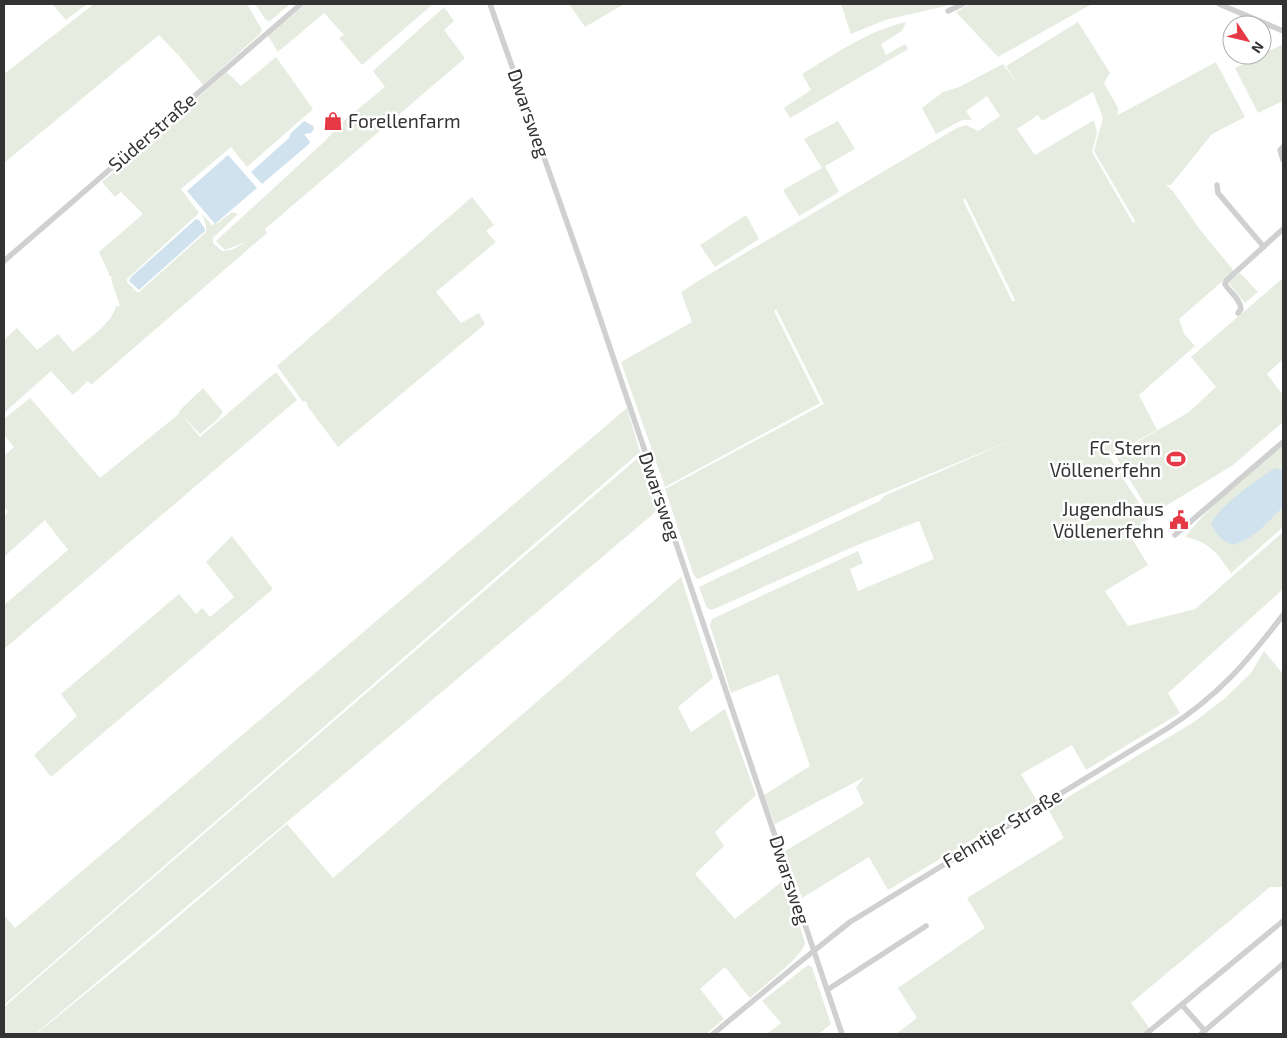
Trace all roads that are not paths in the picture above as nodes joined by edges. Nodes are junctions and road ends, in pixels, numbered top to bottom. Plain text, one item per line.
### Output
1 (301, 4) edge
2 (490, 4) edge
3 (963, 4) edge
4 (1219, 4) edge
5 (948, 11) dead end
6 (1283, 31) edge
7 (1283, 147) edge
8 (1283, 160) edge
9 (1217, 185) dead end
10 (1283, 229) edge
11 (1264, 247) junction
12 (4, 261) edge
13 (1238, 313) dead end
14 (1283, 442) edge
15 (1175, 535) dead end
16 (1283, 615) edge
17 (1283, 921) edge
18 (926, 926) dead end
19 (813, 951) junction
20 (1283, 964) edge
21 (827, 990) junction
22 (1182, 1005) junction
23 (1203, 1032) edge
24 (713, 1034) edge
25 (842, 1034) edge
26 (1146, 1034) edge

1 - 12 street, Süderstraße
2 - 19 street, Dwarsweg
3 - 5 street
4 - 6 street
7 - 8 street
9 - 11 street
10 - 11 street
11 - 13 street
14 - 15 street
16 - 19 street, Fehntjer Straße
17 - 22 street
18 - 21 street
19 - 21 street, Dwarsweg
19 - 24 street, Fehntjer Straße
20 - 23 street
21 - 25 street, Dwarsweg
22 - 23 street
22 - 26 street

